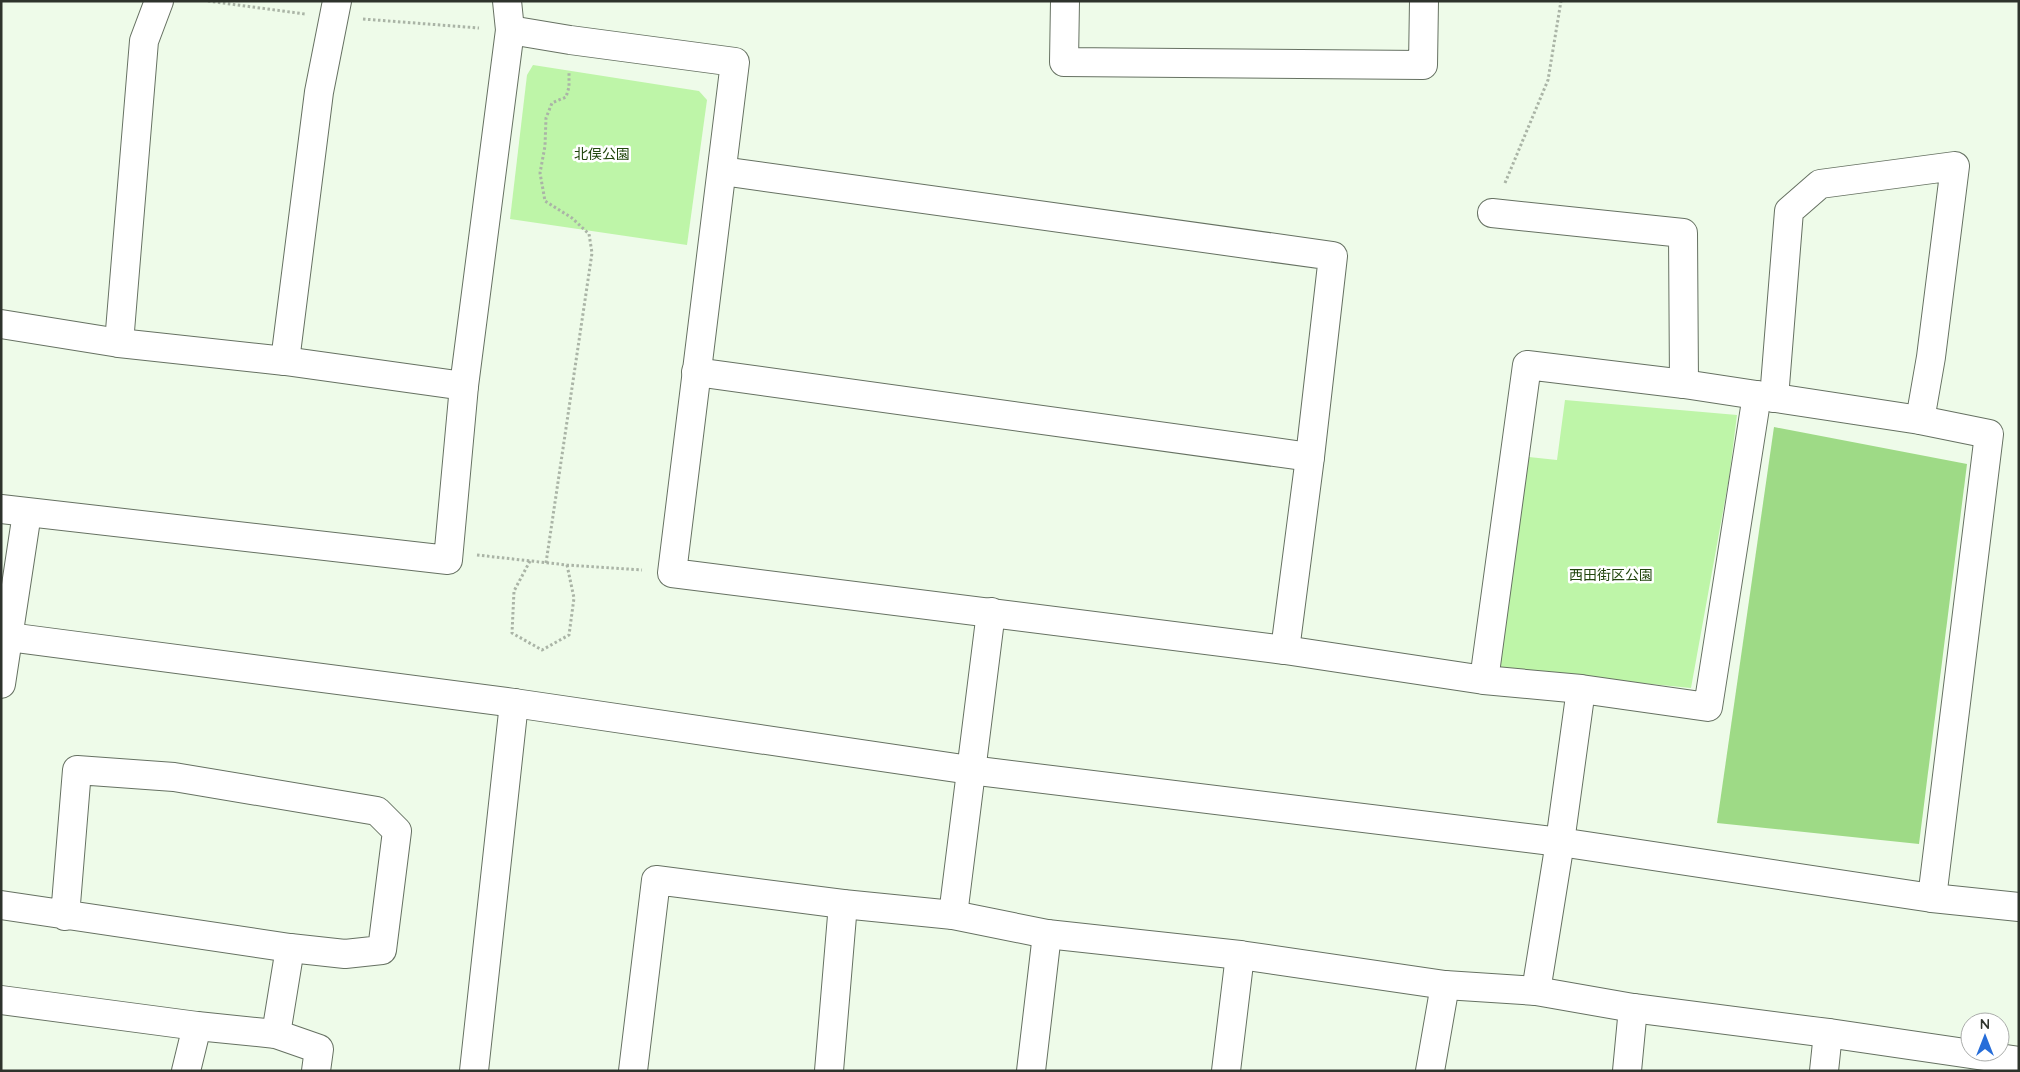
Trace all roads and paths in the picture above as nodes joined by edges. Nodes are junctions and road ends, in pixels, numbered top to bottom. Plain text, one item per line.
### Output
1 (159, 1) edge
2 (208, 1) edge
3 (507, 1) edge
4 (1065, 1) edge
5 (1424, 1) edge
6 (1561, 1) edge
7 (335, 9) edge
8 (510, 30) junction
9 (568, 87) dead end
10 (722, 171) junction
11 (1492, 213) joint
12 (1, 324) edge
13 (120, 343) junction
14 (285, 361) junction
15 (696, 372) junction
16 (1684, 384) junction
17 (464, 386) junction
18 (1765, 396) junction
19 (1920, 420) junction
20 (1310, 457) junction
21 (14, 511) edge
22 (449, 551) junction
23 (530, 561) junction
24 (546, 563) junction
25 (567, 565) junction
26 (672, 572) junction
27 (991, 612) junction
28 (5, 637) edge
29 (1285, 650) junction
30 (1484, 680) junction
31 (1, 684) edge
32 (1581, 689) junction
33 (514, 703) junction
34 (970, 770) junction
35 (1560, 842) junction
36 (1932, 898) junction
37 (843, 904) junction
38 (1, 905) edge
39 (2019, 907) edge
40 (953, 915) junction
41 (65, 916) junction
42 (1047, 934) junction
43 (290, 948) junction
44 (1240, 954) junction
45 (1445, 985) junction
46 (1536, 991) junction
47 (1, 1000) edge
48 (1633, 1008) junction
49 (197, 1026) junction
50 (1828, 1033) junction
51 (276, 1034) junction
52 (2019, 1061) edge
53 (186, 1071) edge
54 (316, 1071) edge
55 (474, 1071) edge
56 (633, 1071) edge
57 (829, 1071) edge
58 (1031, 1071) edge
59 (1226, 1071) edge
60 (1430, 1071) edge
61 (1628, 1071) edge
62 (1824, 1071) edge

1 - 13 street
2 - 7 path
3 - 8 street
4 - 5 street
6 - 11 path
7 - 8 path
7 - 14 street
8 - 10 street
8 - 17 street
9 - 24 path
10 - 15 street
10 - 20 street
11 - 16 street
12 - 13 street
13 - 14 street
14 - 17 street
15 - 20 street
15 - 26 street
16 - 18 street
16 - 30 street
17 - 22 street
18 - 19 street
18 - 19 street
18 - 32 street
19 - 36 street
20 - 29 street
21 - 22 street
21 - 28 street
22 - 23 path
23 - 24 path
23 - 25 path
24 - 25 path
25 - 26 path
26 - 27 street
27 - 29 street
27 - 34 street
28 - 31 street
28 - 33 street
29 - 30 street
30 - 32 street
32 - 35 street
33 - 34 street
33 - 55 street
34 - 35 street
34 - 40 street
35 - 36 street
35 - 46 street
36 - 39 street
37 - 40 street
37 - 56 street
37 - 57 street
38 - 41 street
40 - 42 street
41 - 43 street
41 - 43 street
42 - 44 street
42 - 58 street
43 - 51 street
44 - 45 street
44 - 59 street
45 - 46 street
45 - 60 street
46 - 48 street
47 - 49 street
48 - 50 street
48 - 61 street
49 - 51 street
49 - 53 street
50 - 52 street
50 - 62 street
51 - 54 street

